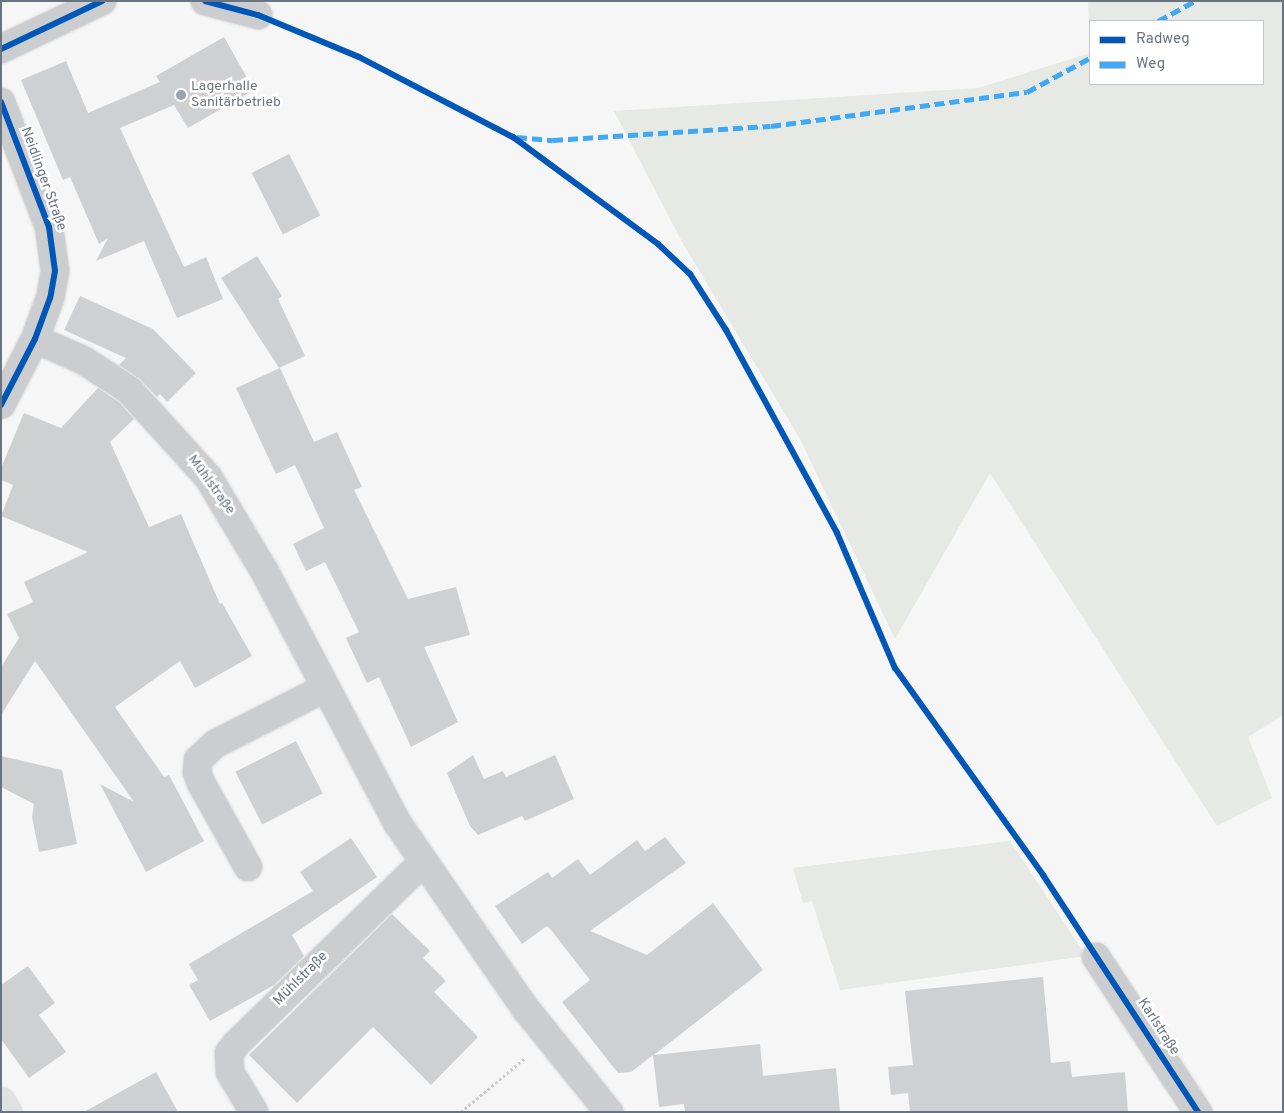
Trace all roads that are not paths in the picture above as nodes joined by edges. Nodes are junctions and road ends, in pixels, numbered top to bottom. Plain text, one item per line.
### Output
1 (102, 1) edge
2 (206, 1) edge
3 (258, 15) dead end
4 (1, 49) edge
5 (1, 102) edge
6 (35, 339) junction
7 (1, 404) edge
8 (325, 688) junction
9 (424, 862) junction
10 (248, 868) dead end
11 (1096, 957) dead end
12 (1, 1102) edge
13 (7, 1112) edge
14 (254, 1112) edge
15 (609, 1112) edge
16 (1198, 1112) edge

1 - 4 street
2 - 3 street
5 - 6 street, Neidlinger Straße
6 - 7 street, Neidlinger Straße
6 - 8 street, Mühlstraße
8 - 9 street, Mühlstraße
8 - 10 street
9 - 14 street, Mühlstraße
9 - 15 street, Mühlstraße
11 - 16 street, Karlstraße
12 - 13 main road

